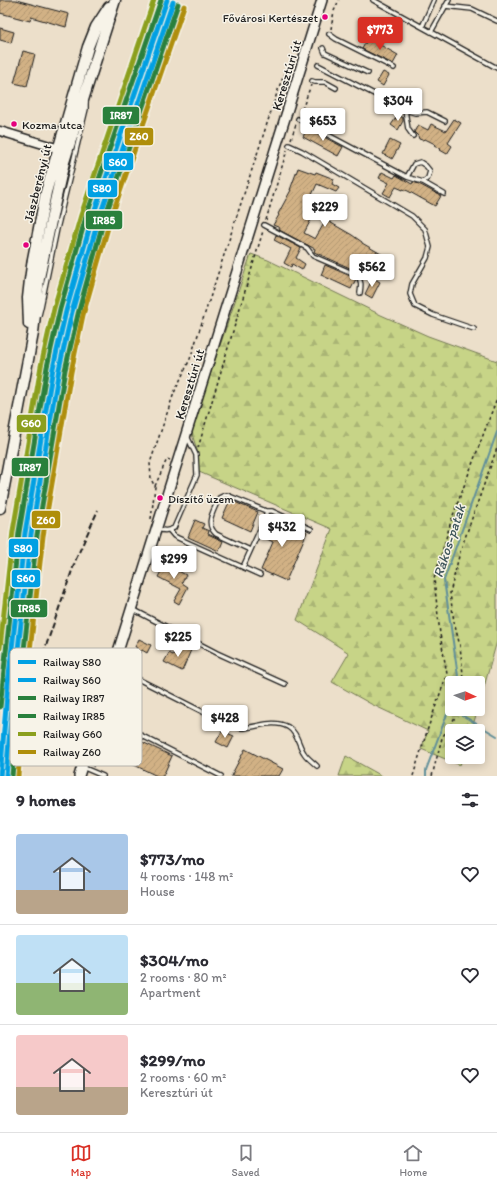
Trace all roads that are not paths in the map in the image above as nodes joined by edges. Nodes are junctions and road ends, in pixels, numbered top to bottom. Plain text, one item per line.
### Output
1 (114, 0) edge
2 (322, 0) edge
3 (373, 0) edge
4 (434, 0) edge
5 (449, 0) edge
6 (445, 6) junction
7 (497, 21) edge
8 (422, 27) junction
9 (431, 32) junction
10 (329, 34) dead end
11 (323, 48) dead end
12 (318, 65) dead end
13 (394, 68) dead end
14 (497, 68) edge
15 (368, 73) dead end
16 (312, 81) dead end
17 (87, 87) junction
18 (336, 88) dead end
19 (405, 110) junction
20 (298, 119) dead end
21 (445, 120) dead end
22 (0, 131) edge
23 (413, 136) dead end
24 (289, 145) dead end
25 (63, 149) junction
26 (408, 177) junction
27 (423, 182) junction
28 (444, 194) dead end
29 (264, 225) dead end
30 (360, 293) dead end
31 (474, 330) dead end
32 (33, 333) junction
33 (29, 359) junction
34 (186, 436) junction
35 (0, 508) edge
36 (266, 511) junction
37 (311, 529) dead end
38 (169, 530) junction
39 (155, 532) junction
40 (250, 550) junction
41 (243, 567) junction
42 (260, 575) dead end
43 (130, 610) junction
44 (118, 648) edge
45 (142, 681) edge
46 (285, 684) dead end
47 (142, 736) edge
48 (82, 766) joint
49 (317, 766) dead end
50 (79, 776) edge
51 (103, 776) edge
52 (221, 776) edge

1 - 17 main road, Jászberényi út
1 - 25 main road, Jászberényi út
2 - 34 main road, Keresztúri út
3 - 8 lane
4 - 8 lane
5 - 6 lane
6 - 7 lane
6 - 9 lane
8 - 9 lane
9 - 14 lane
10 - 13 lane
11 - 15 lane
12 - 19 lane
16 - 18 lane
17 - 25 main road, Jászberényi út
17 - 32 lane, Jászberényi út
19 - 21 lane
19 - 23 lane
20 - 26 lane
22 - 25 street
24 - 31 lane
25 - 32 main road, Jászberényi út
25 - 33 main road, Jászberényi út
26 - 27 lane
26 - 27 lane
27 - 28 lane
29 - 30 lane
32 - 33 main road, Jászberényi út
33 - 35 main road, Jászberényi út
34 - 38 lane
34 - 39 main road, Keresztúri út
36 - 37 lane
36 - 40 lane
36 - 40 lane
38 - 39 lane
38 - 41 lane
39 - 43 main road, Keresztúri út
40 - 41 lane
41 - 42 lane
43 - 44 main road, Keresztúri út
43 - 46 lane
45 - 49 lane
47 - 52 lane
48 - 50 main road, Keresztúri út
48 - 51 lane

